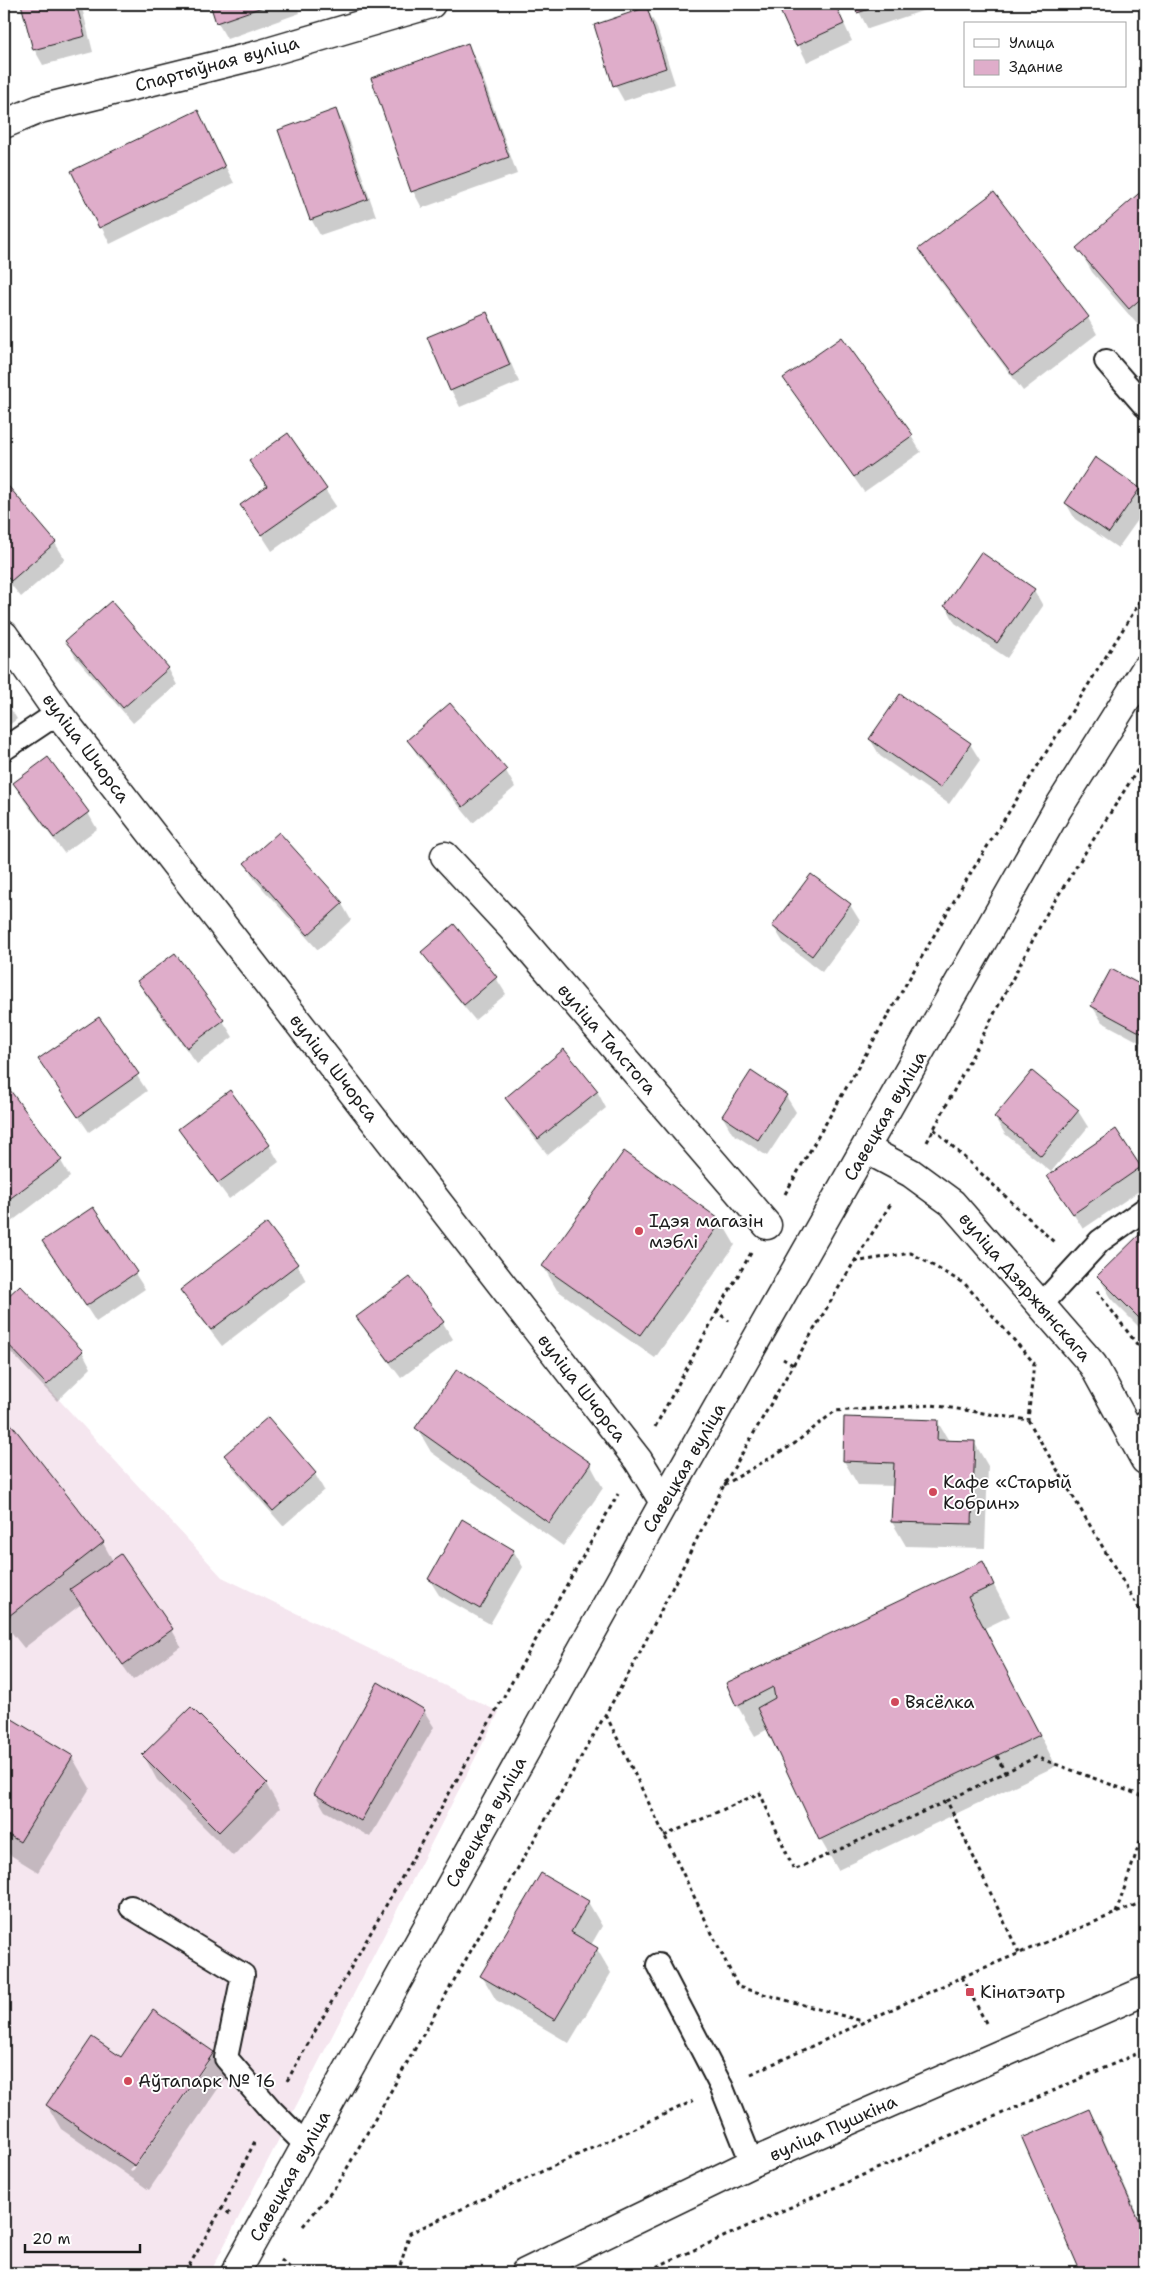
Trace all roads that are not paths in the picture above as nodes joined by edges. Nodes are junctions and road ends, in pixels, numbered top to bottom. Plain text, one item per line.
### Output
1 (431, 4) edge
2 (4, 124) edge
3 (1106, 361) dead end
4 (1145, 406) edge
5 (4, 635) edge
6 (1145, 670) edge
7 (58, 712) junction
8 (4, 749) edge
9 (445, 856) dead end
10 (866, 1149) junction
11 (1145, 1209) edge
12 (767, 1225) road end
13 (1041, 1305) junction
14 (1138, 1427) edge
15 (1145, 1460) edge
16 (664, 1502) junction
17 (131, 1907) dead end
18 (658, 1965) dead end
19 (1145, 1991) edge
20 (306, 2145) junction
21 (752, 2163) junction
22 (236, 2273) edge
23 (525, 2273) edge

1 - 2 main road, Спартыўная вуліца
3 - 4 lane
5 - 7 main road, вуліца Шчорса
6 - 10 main road, Савецкая вуліца
7 - 8 lane
7 - 16 main road, вуліца Шчорса
9 - 12 main road, вуліца Талстога
10 - 13 main road, вуліца Дзяржынскага
10 - 16 main road, Савецкая вуліца
11 - 13 lane
13 - 14 main road, вуліца Дзяржынскага
14 - 15 main road, вуліца Дзяржынскага
16 - 20 main road, Савецкая вуліца
17 - 20 lane
18 - 21 lane
19 - 21 main road, вуліца Пушкіна
20 - 22 main road, Савецкая вуліца
21 - 23 main road, вуліца Пушкіна

